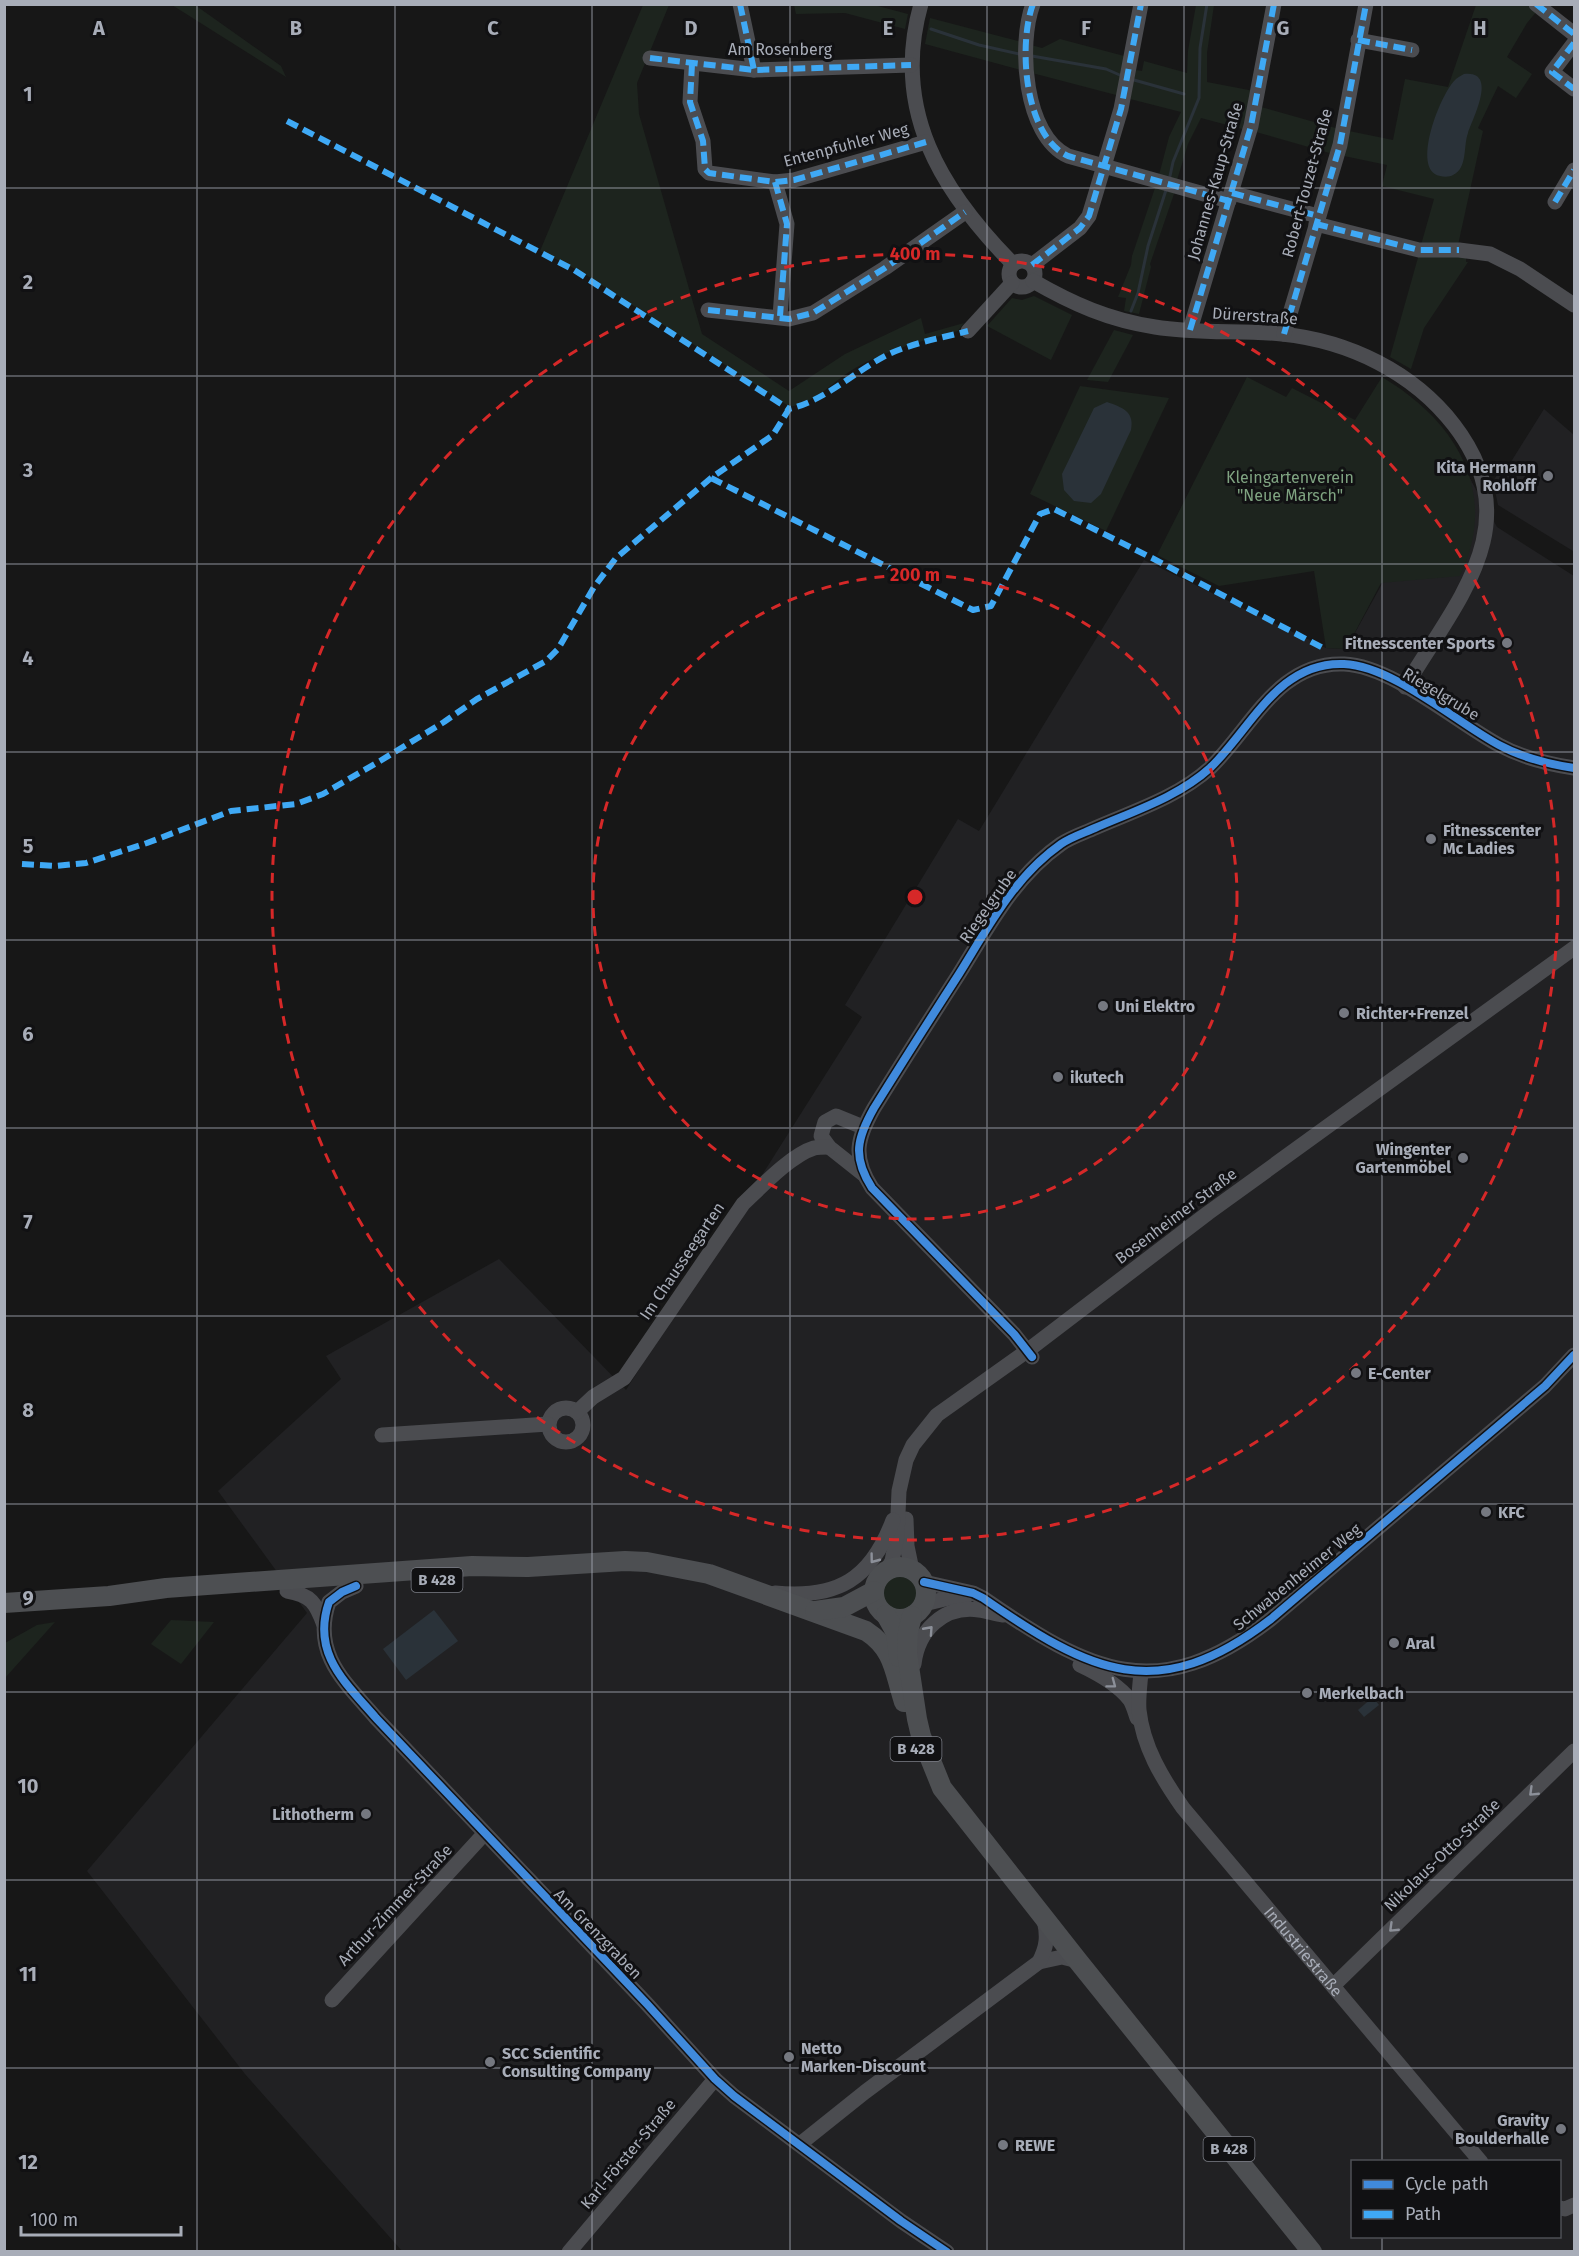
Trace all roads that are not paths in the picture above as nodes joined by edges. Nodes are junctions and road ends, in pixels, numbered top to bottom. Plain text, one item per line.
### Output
1 (740, 4) edge
2 (921, 4) edge
3 (1033, 4) edge
4 (1141, 4) edge
5 (1274, 4) edge
6 (1366, 4) edge
7 (1536, 4) edge
8 (1575, 34) edge
9 (1358, 40) junction
10 (1575, 43) edge
11 (1412, 50) dead end
12 (650, 58) dead end
13 (692, 64) junction
14 (911, 64) junction
15 (754, 70) junction
16 (1575, 89) edge
17 (926, 142) junction
18 (1105, 166) junction
19 (1575, 170) edge
20 (775, 182) junction
21 (1230, 197) junction
22 (1555, 202) dead end
23 (965, 212) junction
24 (1317, 220) junction
25 (1013, 264) junction
26 (1032, 265) junction
27 (1033, 281) junction
28 (1012, 283) junction
29 (1575, 305) edge
30 (708, 310) dead end
31 (780, 316) junction
32 (1190, 330) junction
33 (968, 331) dead end
34 (1284, 334) junction
35 (1405, 687) junction
36 (1575, 768) edge
37 (1575, 948) edge
38 (1575, 960) edge
39 (863, 1126) junction
40 (829, 1147) junction
41 (863, 1174) junction
42 (1030, 1354) junction
43 (1575, 1355) edge
44 (577, 1412) junction
45 (548, 1424) junction
46 (382, 1435) dead end
47 (898, 1506) junction
48 (528, 1567) junction
49 (886, 1571) junction
50 (918, 1576) junction
51 (356, 1586) junction
52 (287, 1591) junction
53 (874, 1591) junction
54 (756, 1592) junction
55 (109, 1596) junction
56 (4, 1603) edge
57 (918, 1610) junction
58 (816, 1613) junction
59 (883, 1613) junction
60 (1012, 1617) junction
61 (324, 1626) junction
62 (1141, 1672) junction
63 (909, 1704) junction
64 (1143, 1731) junction
65 (1575, 1751) edge
66 (484, 1834) junction
67 (1043, 1916) junction
68 (1078, 1961) junction
69 (1039, 1962) junction
70 (1334, 1985) junction
71 (332, 2000) dead end
72 (715, 2079) junction
73 (800, 2144) junction
74 (1479, 2160) edge
75 (569, 2252) edge
76 (947, 2252) edge
77 (1312, 2252) edge

1 - 15 street
2 - 14 street
3 - 18 street
4 - 18 street
5 - 21 street, Johannes-Kaup-Straße
6 - 9 street, Robert-Touzet-Straße
7 - 8 street
9 - 11 street
9 - 24 street, Robert-Touzet-Straße
10 - 16 street
12 - 13 street, Am Rosenberg
13 - 15 street, Am Rosenberg
13 - 20 street, Entenpfuhler Weg
14 - 15 street, Am Rosenberg
14 - 17 street
17 - 20 street, Entenpfuhler Weg
17 - 23 street
18 - 21 street
18 - 26 street
19 - 22 street
20 - 31 street
21 - 24 street
21 - 32 street, Johannes-Kaup-Straße
23 - 25 street
23 - 31 street
24 - 29 street
24 - 34 street, Robert-Touzet-Straße
25 - 26 street
25 - 28 street
26 - 27 street
27 - 28 street
27 - 32 street, Dürerstraße
28 - 33 street
30 - 31 street
32 - 34 street, Dürerstraße
34 - 35 street, Dürerstraße
35 - 36 street, Riegelgrube
35 - 39 street, Riegelgrube
37 - 42 street, Bosenheimer Straße
38 - 42 street, Bosenheimer Straße
39 - 40 street
39 - 41 street, Riegelgrube
40 - 41 street
40 - 44 street, Im Chausseegarten
41 - 42 street
42 - 47 street, Bosenheimer Straße
42 - 50 street, Bosenheimer Straße
43 - 62 street, Schwabenheimer Weg
44 - 45 street
44 - 45 street
45 - 46 street
47 - 49 street, Bosenheimer Straße
47 -> 54 street
48 - 51 main road, B 428
48 - 54 main road, B 428
48 - 55 main road, B 428
49 - 50 main road
49 - 53 main road
50 - 57 main road
50 - 60 street, Schwabenheimer Weg
51 - 52 main road, B 428
51 - 61 street, Am Grenzgraben
52 - 55 main road, B 428
52 - 61 street, Am Grenzgraben
53 - 58 main road, B 428
53 - 59 main road
54 - 58 main road, B 428
55 - 56 main road, B 428
57 - 59 main road
57 - 60 street, Schwabenheimer Weg
57 - 63 main road, B 428
58 - 59 main road, B 428
58 - 63 main road, B 428
59 - 63 main road, B 428
60 - 62 street, Schwabenheimer Weg
63 -> 60 street, Schwabenheimer Weg
60 -> 64 street, Industriestraße
61 - 66 street, Am Grenzgraben
62 - 64 street, Industriestraße
63 - 67 main road, B 428
64 - 70 street, Industriestraße
65 -> 70 street, Nikolaus-Otto-Straße
66 - 71 street, Arthur-Zimmer-Straße
66 - 72 street, Am Grenzgraben
67 - 68 main road, B 428
67 - 69 street
68 - 69 street
68 - 77 main road, B 428
69 - 73 street
70 - 74 street, Industriestraße
72 - 73 street, Am Grenzgraben
72 - 75 street, Karl-Förster-Straße
73 - 76 street, Am Grenzgraben

